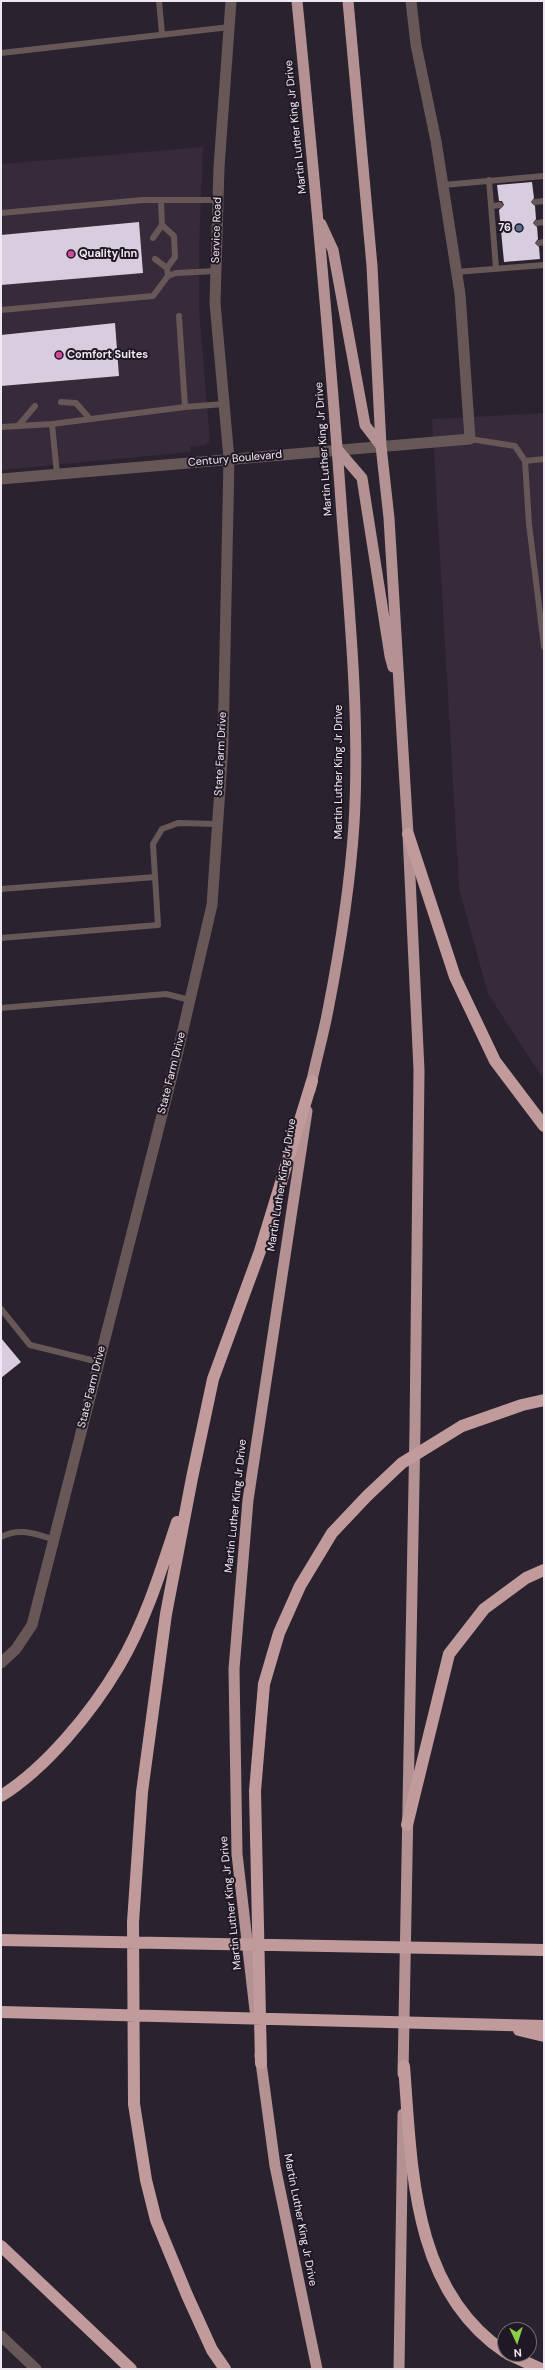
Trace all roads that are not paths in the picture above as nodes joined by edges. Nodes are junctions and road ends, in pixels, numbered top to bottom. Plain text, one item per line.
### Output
1 (159, 1) edge
2 (231, 1) edge
3 (297, 1) edge
4 (348, 1) edge
5 (411, 1) edge
6 (230, 27) junction
7 (162, 34) junction
8 (1, 53) edge
9 (544, 176) edge
10 (489, 180) junction
11 (443, 185) junction
12 (218, 200) junction
13 (161, 201) junction
14 (544, 201) edge
15 (535, 202) dead end
16 (500, 205) dead end
17 (492, 206) junction
18 (1, 213) edge
19 (318, 216) junction
20 (162, 225) junction
21 (501, 226) dead end
22 (493, 227) junction
23 (153, 238) dead end
24 (495, 246) junction
25 (503, 246) dead end
26 (155, 259) dead end
27 (544, 265) edge
28 (166, 268) junction
29 (496, 268) junction
30 (216, 271) junction
31 (456, 272) junction
32 (168, 276) junction
33 (1, 310) edge
34 (179, 316) dead end
35 (61, 402) dead end
36 (224, 404) junction
37 (35, 406) dead end
38 (185, 408) junction
39 (90, 419) junction
40 (52, 424) junction
41 (18, 426) junction
42 (1, 427) edge
43 (470, 439) junction
44 (381, 446) junction
45 (338, 450) junction
46 (229, 459) junction
47 (544, 459) edge
48 (525, 461) junction
49 (57, 474) junction
50 (1, 479) edge
51 (544, 647) edge
52 (399, 684) junction
53 (217, 824) junction
54 (408, 834) junction
55 (155, 877) junction
56 (1, 889) edge
57 (1, 938) edge
58 (190, 1000) junction
59 (1, 1008) edge
60 (312, 1081) junction
61 (544, 1126) edge
62 (1, 1309) edge
63 (99, 1362) junction
64 (544, 1400) edge
65 (192, 1478) junction
66 (1, 1537) edge
67 (53, 1539) junction
68 (544, 1570) edge
69 (1, 1663) edge
70 (1, 1796) edge
71 (406, 1824) junction
72 (1, 1940) edge
73 (544, 1945) edge
74 (511, 1949) junction
75 (544, 1950) edge
76 (1, 2012) edge
77 (501, 2024) junction
78 (544, 2026) edge
79 (544, 2036) edge
80 (261, 2063) junction
81 (404, 2066) junction
82 (1, 2246) edge
83 (1, 2336) edge
84 (497, 2346) edge
85 (526, 2362) edge
86 (36, 2369) edge
87 (131, 2369) edge
88 (226, 2369) edge
89 (317, 2369) edge
90 (399, 2369) edge
91 (541, 2369) edge

1 - 7 lane
2 - 6 street, Service Road
3 - 19 highway, Martin Luther King Jr Drive
4 - 44 highway
5 - 11 street
6 - 7 lane
6 - 12 street, Service Road
7 - 8 lane
9 - 10 lane
10 - 11 lane
10 - 17 lane
11 - 31 street
12 - 13 lane
12 - 30 street, Service Road
13 - 18 lane
13 - 20 lane
14 - 15 lane
16 - 17 lane
17 - 22 lane
19 - 44 highway
19 - 45 highway, Martin Luther King Jr Drive
20 - 23 lane
20 - 28 lane
21 - 22 lane
22 - 24 lane
24 - 25 lane
24 - 29 lane
26 - 28 lane
27 - 29 lane
28 - 32 lane
29 - 31 lane
30 - 32 lane
30 - 36 street, Service Road
31 - 43 street
32 - 33 lane
34 - 38 lane
35 - 39 lane
36 - 38 lane
36 - 46 street, Service Road
37 - 41 lane
38 - 39 lane
39 - 40 lane
40 - 41 lane
40 - 49 lane
41 - 42 lane
43 - 44 street, Century Boulevard
43 - 48 lane
44 - 45 street, Century Boulevard
44 - 52 highway
45 - 46 street, Century Boulevard
45 - 52 highway
45 - 60 highway, Martin Luther King Jr Drive
46 - 49 street, Century Boulevard
46 - 53 street, State Farm Drive
47 - 48 lane
48 - 51 lane
49 - 50 street, Century Boulevard
52 - 54 highway
53 - 55 lane
53 - 58 street, State Farm Drive
54 - 61 highway
54 - 71 highway
55 - 56 lane
55 - 57 lane
58 - 59 lane
58 - 63 street, State Farm Drive
60 - 65 highway
60 - 80 highway, Martin Luther King Jr Drive
62 - 63 lane
63 - 67 street, State Farm Drive
64 - 80 highway
65 - 70 highway
65 - 88 highway
66 - 67 lane
67 - 69 street, State Farm Drive
68 - 71 highway
71 - 81 highway
72 - 74 highway
73 - 74 highway
74 - 75 highway
76 - 77 highway
77 - 78 highway
77 - 79 highway
80 - 89 highway, Martin Luther King Jr Drive
81 - 84 highway
81 - 90 highway
82 - 87 highway
83 - 86 street
85 - 91 highway

